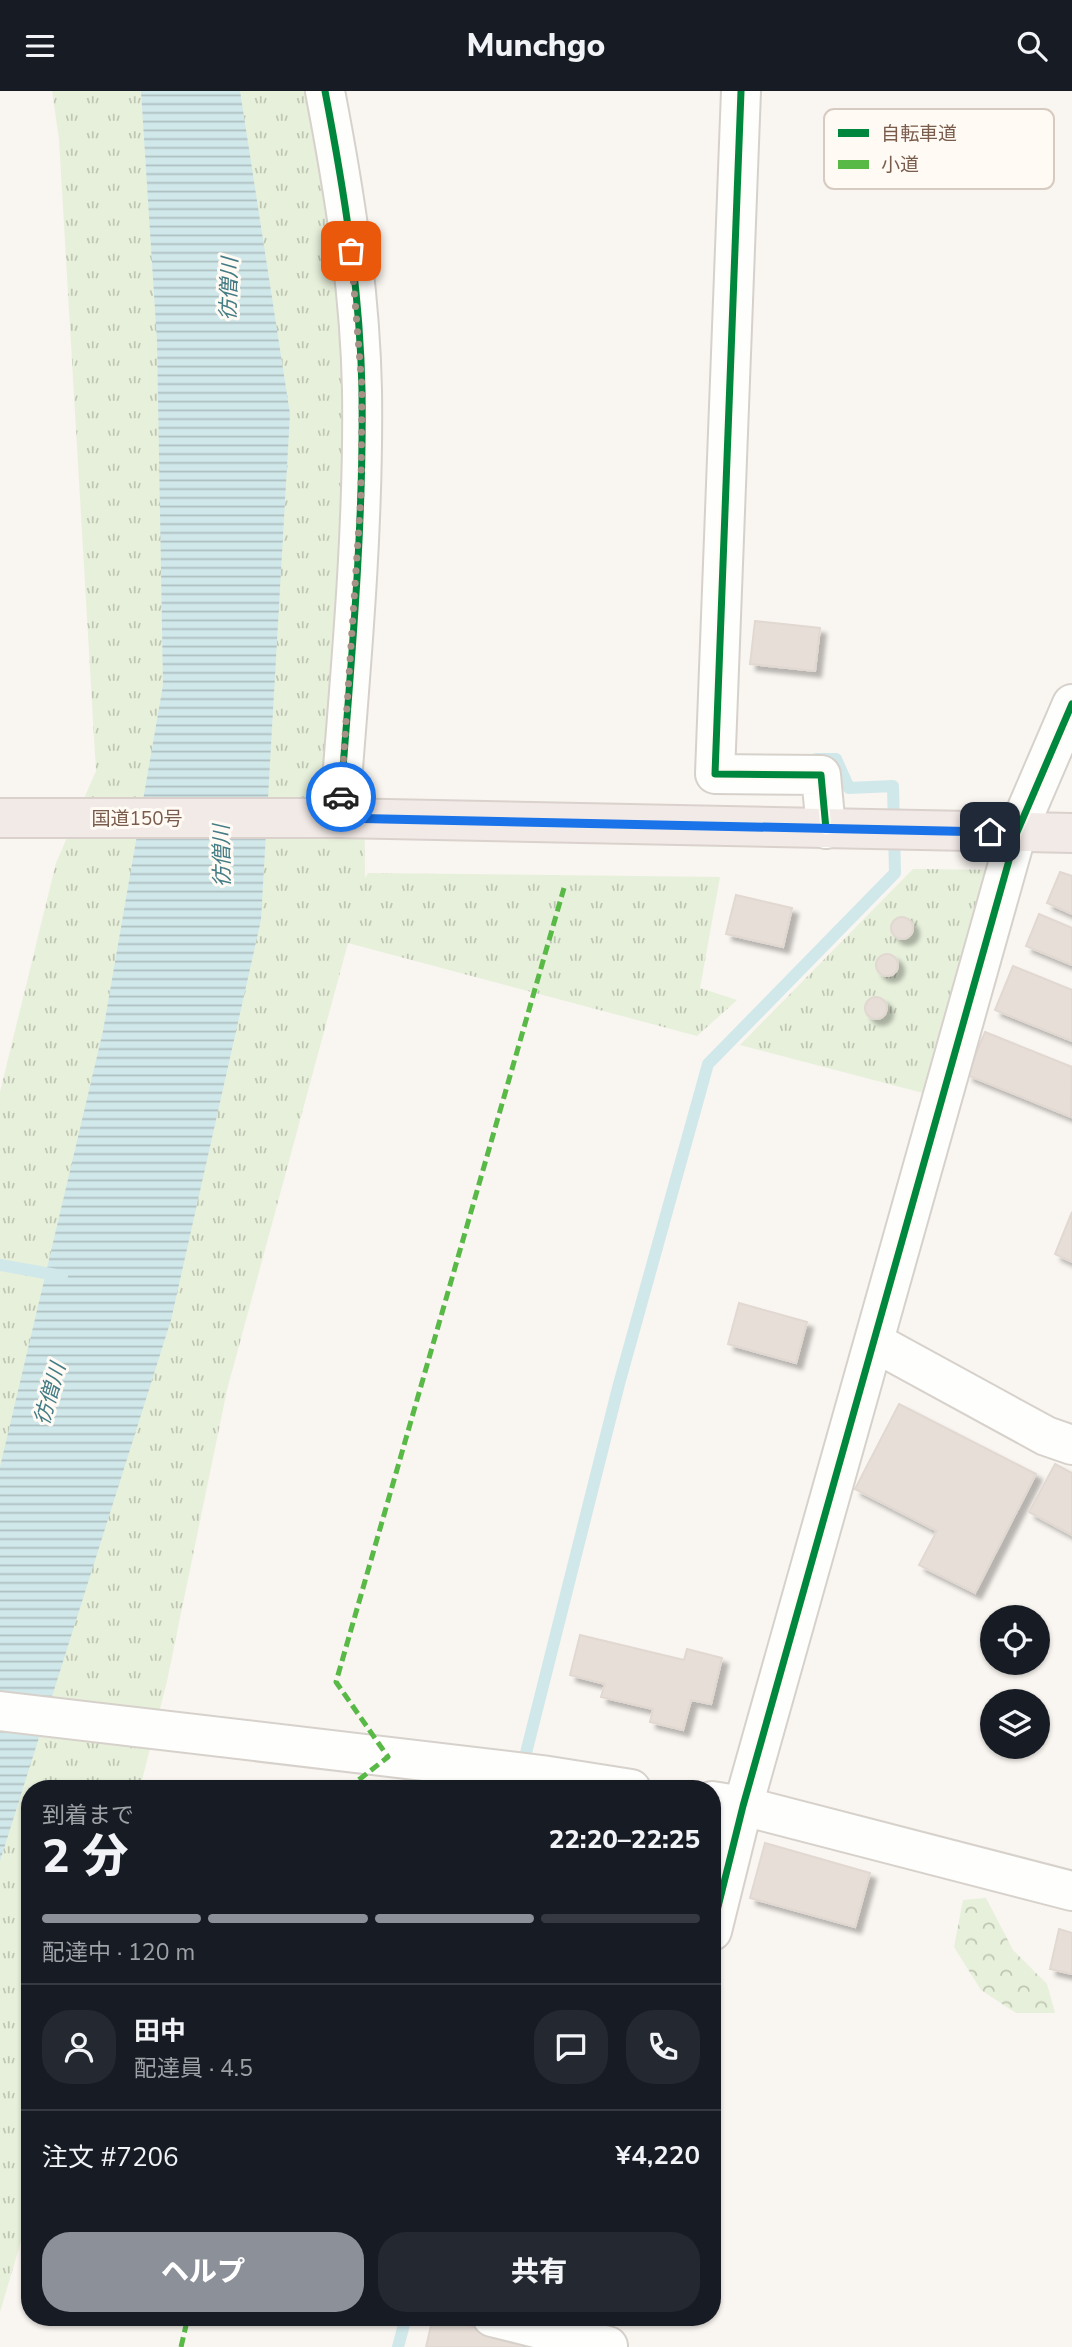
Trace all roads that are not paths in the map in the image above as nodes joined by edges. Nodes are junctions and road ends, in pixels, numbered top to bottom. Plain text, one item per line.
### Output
1 (325, 91) edge
2 (741, 91) edge
3 (1072, 704) edge
4 (0, 818) edge
5 (339, 818) junction
6 (827, 829) junction
7 (1017, 832) junction
8 (1072, 833) edge
9 (874, 1342) junction
10 (1072, 1445) edge
11 (0, 1711) edge
12 (574, 1780) edge
13 (728, 1804) edge
14 (721, 1860) edge
15 (1072, 1891) edge
16 (546, 2326) edge
17 (611, 2337) edge

1 - 5 street
2 - 6 street
3 - 7 street
4 - 5 highway, 国道150号
5 - 6 highway, 国道150号
6 - 7 highway, 国道150号
7 - 8 highway, 国道150号
7 - 9 street
9 - 10 street
9 - 13 street
11 - 12 street
13 - 14 street
13 - 15 street
16 - 17 street

